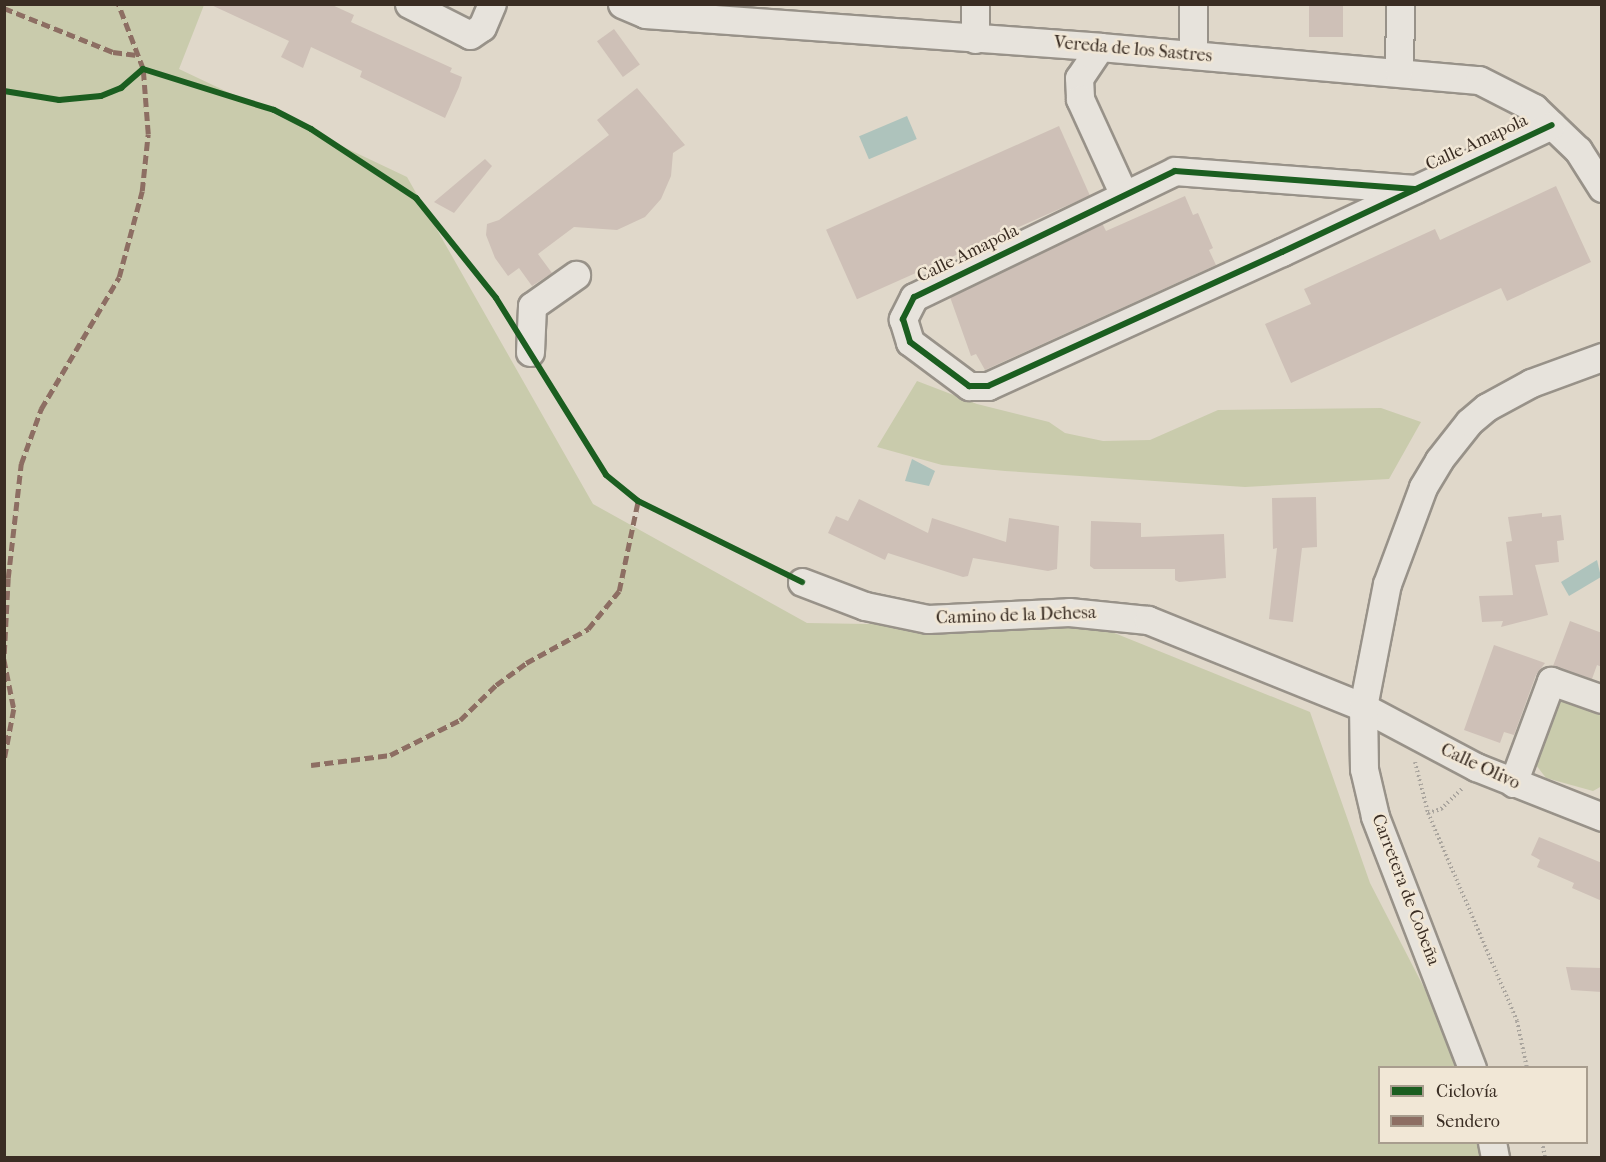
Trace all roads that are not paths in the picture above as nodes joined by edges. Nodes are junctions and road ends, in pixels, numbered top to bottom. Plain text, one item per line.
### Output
1 (409, 4) edge
2 (492, 4) edge
3 (975, 4) edge
4 (1193, 4) edge
5 (1400, 4) edge
6 (616, 7) edge
7 (796, 16) edge
8 (975, 39) junction
9 (1100, 47) junction
10 (1193, 55) junction
11 (1399, 71) junction
12 (1552, 125) junction
13 (1602, 188) edge
14 (1415, 189) junction
15 (1124, 195) junction
16 (576, 275) dead end
17 (530, 352) dead end
18 (1602, 357) edge
19 (802, 582) dead end
20 (1602, 699) edge
21 (1363, 707) junction
22 (1513, 783) junction
23 (1602, 817) edge
24 (1471, 1066) edge

1 - 2 street
3 - 8 street
4 - 10 street
5 - 11 street
6 - 7 street, Vereda de los Sastres
7 - 8 street, Vereda de los Sastres
8 - 9 street, Vereda de los Sastres
9 - 10 street, Vereda de los Sastres
9 - 15 street
10 - 11 street, Vereda de los Sastres
11 - 12 street, Vereda de los Sastres
12 - 13 street, Vereda de los Sastres
12 - 14 street, Calle Amapola
14 - 15 street, Calle Amapola
14 - 15 street, Calle Amapola
16 - 17 street
18 - 21 street, Carretera de Cobeña
19 - 21 street, Camino de la Dehesa
20 - 22 street
21 - 22 street, Calle Olivo
21 - 24 street, Carretera de Cobeña
22 - 23 street, Calle Olivo

